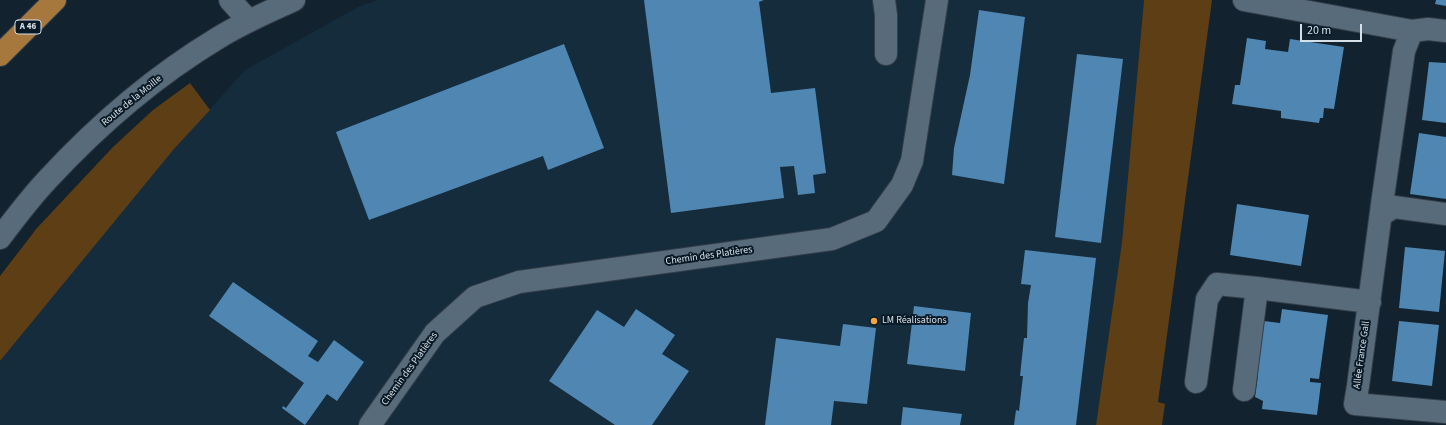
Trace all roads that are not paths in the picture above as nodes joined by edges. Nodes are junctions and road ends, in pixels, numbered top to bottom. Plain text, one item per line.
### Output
1 (55, 0) edge
2 (230, 0) edge
3 (294, 0) edge
4 (884, 0) edge
5 (937, 0) edge
6 (1244, 0) edge
7 (249, 21) junction
8 (1412, 31) junction
9 (1446, 31) edge
10 (886, 54) dead end
11 (0, 55) edge
12 (1446, 214) edge
13 (1381, 215) junction
14 (0, 238) edge
15 (1257, 288) junction
16 (1370, 302) junction
17 (1196, 382) dead end
18 (1244, 390) dead end
19 (1446, 412) edge
20 (370, 425) edge

1 - 11 highway, A 46
2 - 7 street
3 - 7 street, Route de la Moille
4 - 10 street
5 - 20 street, Chemin des Platières
6 - 8 street
7 - 14 street, Route de la Moille
8 - 9 street
8 - 13 street, Allée France Gall
12 - 13 street
13 - 16 street, Allée France Gall
15 - 16 street
15 - 17 street
15 - 18 street
16 - 19 street, Allée France Gall

